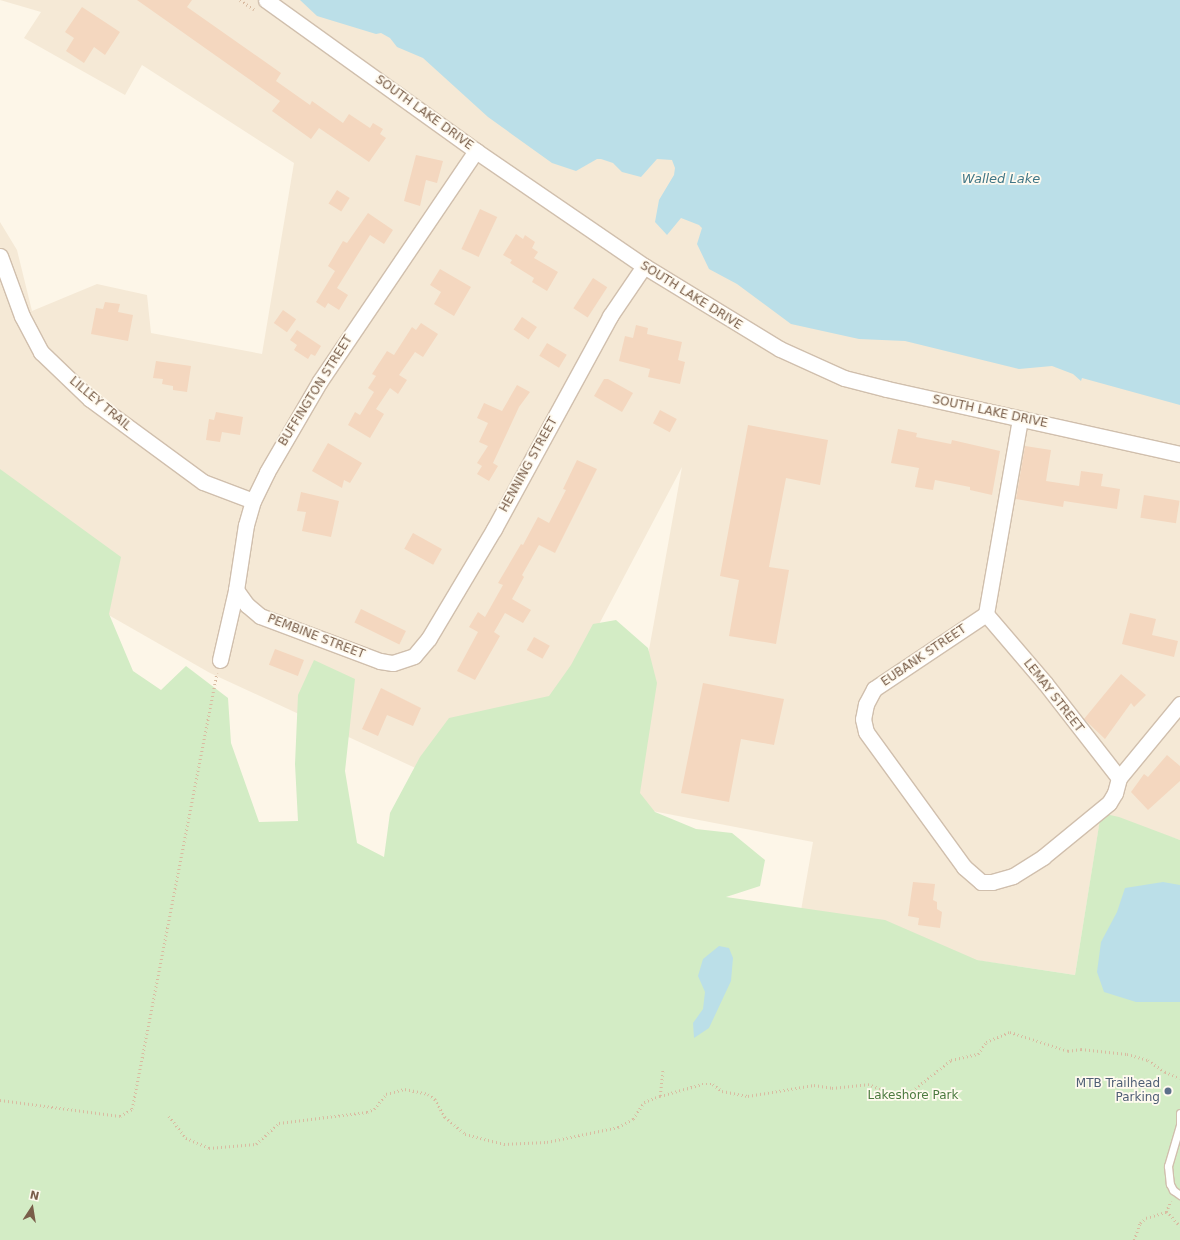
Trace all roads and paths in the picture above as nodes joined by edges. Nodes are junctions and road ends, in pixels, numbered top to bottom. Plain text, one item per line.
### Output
1 (266, 0) edge
2 (476, 150) junction
3 (0, 256) edge
4 (644, 266) junction
5 (1020, 419) junction
6 (1180, 454) edge
7 (253, 501) junction
8 (236, 590) junction
9 (986, 614) junction
10 (407, 659) joint
11 (220, 660) joint
12 (1180, 704) edge
13 (1119, 778) junction
14 (663, 1069) dead end
15 (1180, 1078) edge
16 (660, 1096) junction
17 (0, 1100) edge
18 (1180, 1113) edge
19 (169, 1116) dead end
20 (1180, 1125) edge
21 (1173, 1190) junction
22 (1180, 1195) edge
23 (1167, 1211) junction
24 (1180, 1226) edge
25 (1134, 1240) edge

1 - 2 street, SOUTH LAKE DRIVE
2 - 4 street, SOUTH LAKE DRIVE
2 - 7 street, BUFFINGTON STREET
3 - 7 street, LILLEY TRAIL
4 - 5 street, SOUTH LAKE DRIVE
4 - 10 street, HENNING STREET
5 - 6 street, SOUTH LAKE DRIVE
5 - 9 street
7 - 8 street, BUFFINGTON STREET
8 - 10 street, PEMBINE STREET
8 - 11 street, BUFFINGTON STREET
9 - 13 street, LEMAY STREET
9 - 13 street, EUBANK STREET
11 - 17 path
12 - 13 street
14 - 16 path
15 - 16 path
16 - 19 path
18 - 20 lane
20 - 21 lane
21 - 22 lane
21 - 23 path
23 - 24 path
23 - 25 path

